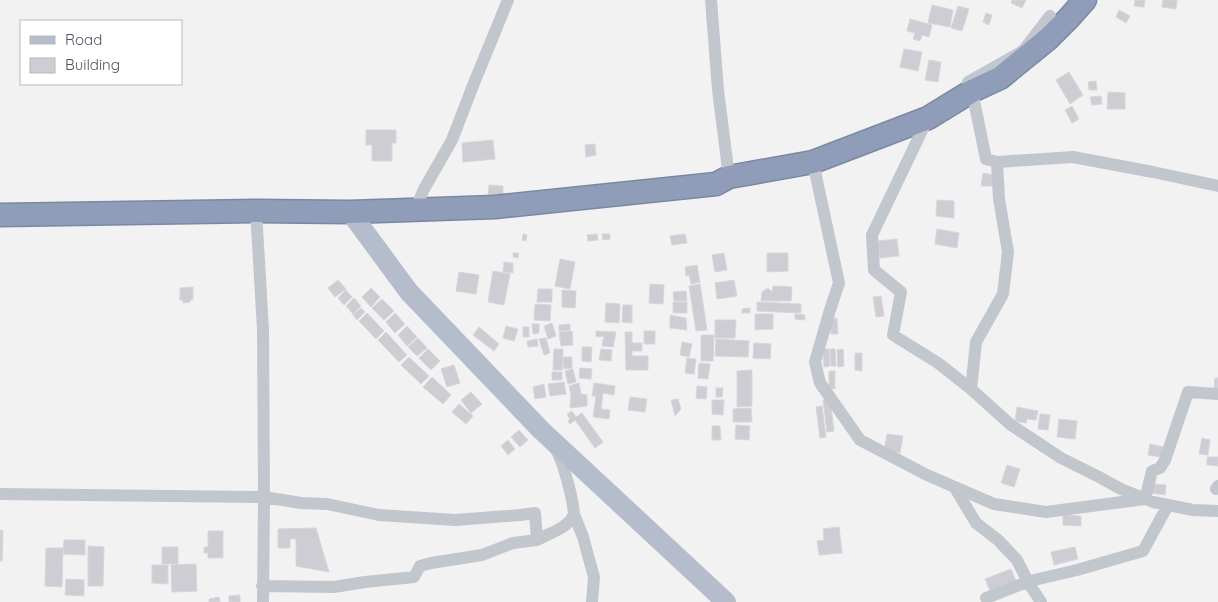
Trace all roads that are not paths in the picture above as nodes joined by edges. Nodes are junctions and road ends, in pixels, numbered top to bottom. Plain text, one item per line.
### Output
1 (508, 0) edge
2 (711, 0) edge
3 (1085, 0) edge
4 (1050, 16) dead end
5 (972, 91) junction
6 (928, 118) junction
7 (813, 162) junction
8 (997, 162) junction
9 (729, 178) junction
10 (1218, 186) edge
11 (415, 210) junction
12 (256, 211) junction
13 (350, 212) junction
14 (0, 215) edge
15 (972, 390) junction
16 (1218, 394) edge
17 (541, 430) junction
18 (955, 488) junction
19 (0, 494) edge
20 (264, 497) junction
21 (1146, 499) junction
22 (1168, 505) junction
23 (1218, 511) edge
24 (574, 514) junction
25 (537, 540) junction
26 (1028, 582) junction
27 (262, 586) junction
28 (986, 598) dead end
29 (263, 602) edge
30 (592, 602) edge
31 (726, 602) edge
32 (1042, 602) edge

1 - 11 street
2 - 9 street
3 - 5 highway
4 - 5 street
5 - 6 highway
5 - 8 street
6 - 7 highway
6 - 15 street
7 - 9 highway
7 - 18 street
8 - 10 street
8 - 15 street
9 - 11 highway
11 - 13 highway
12 - 13 highway
12 - 14 highway
12 - 20 street
13 - 17 main road
15 - 21 street
16 - 21 street
17 - 24 street
17 - 31 main road
18 - 21 street
18 - 26 street
19 - 20 street
20 - 25 street
20 - 27 street
21 - 22 street
22 - 23 street
22 - 26 street
24 - 25 street
24 - 30 street
25 - 27 street
26 - 28 street
26 - 32 street
27 - 29 street

